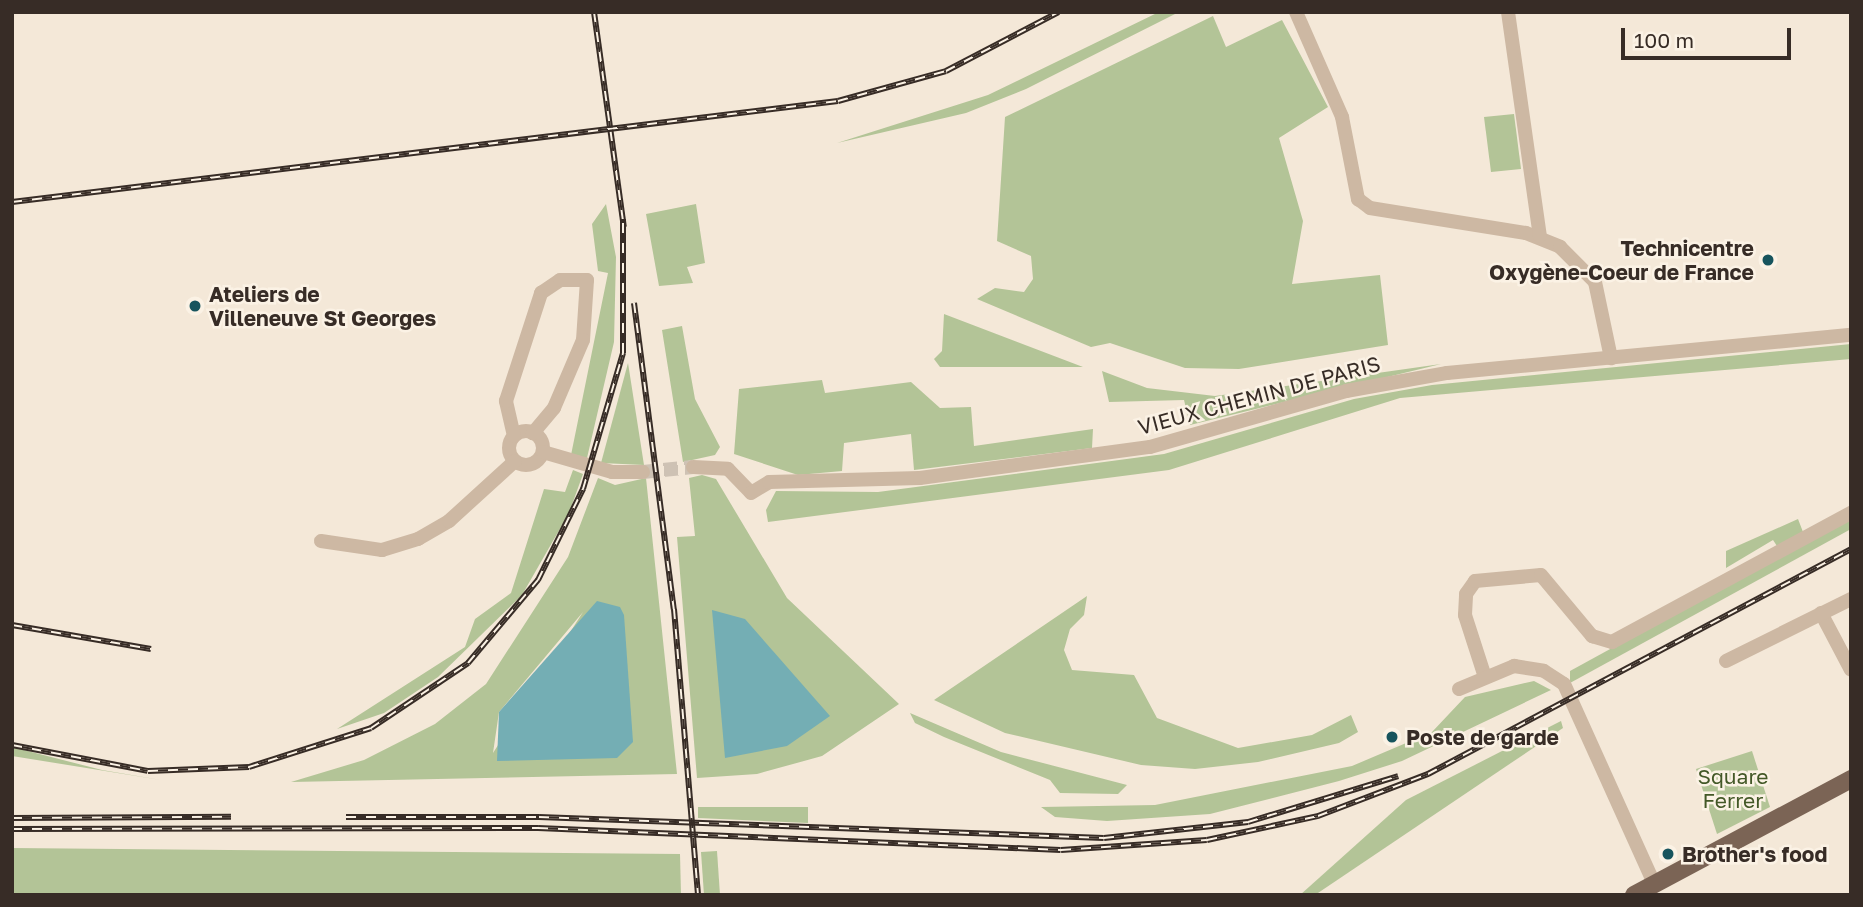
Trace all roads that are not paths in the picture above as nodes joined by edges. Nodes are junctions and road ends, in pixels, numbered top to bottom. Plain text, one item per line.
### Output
1 (1296, 12) edge
2 (1508, 12) edge
3 (1540, 236) junction
4 (1851, 335) edge
5 (1611, 358) junction
6 (533, 433) junction
7 (514, 436) junction
8 (543, 452) junction
9 (515, 461) junction
10 (693, 467) tunnel mouth
11 (643, 472) tunnel mouth
12 (1851, 513) edge
13 (321, 541) dead end
14 (1851, 599) edge
15 (1821, 613) junction
16 (1726, 661) dead end
17 (1851, 670) edge
18 (1484, 674) junction
19 (1459, 689) dead end
20 (1851, 779) edge
21 (1653, 881) junction
22 (1634, 895) edge

1 - 3 street
2 - 3 street
3 - 5 street
4 - 5 street, VIEUX CHEMIN DE PARIS
5 - 10 street, VIEUX CHEMIN DE PARIS
6 - 7 street
6 - 7 street
6 - 8 street
7 - 9 street
8 - 9 street
8 - 11 street
9 - 13 street
12 - 18 street
14 - 15 street
15 - 16 street
15 - 17 street
18 - 19 street
18 - 21 street
20 - 21 main road
21 - 22 main road

